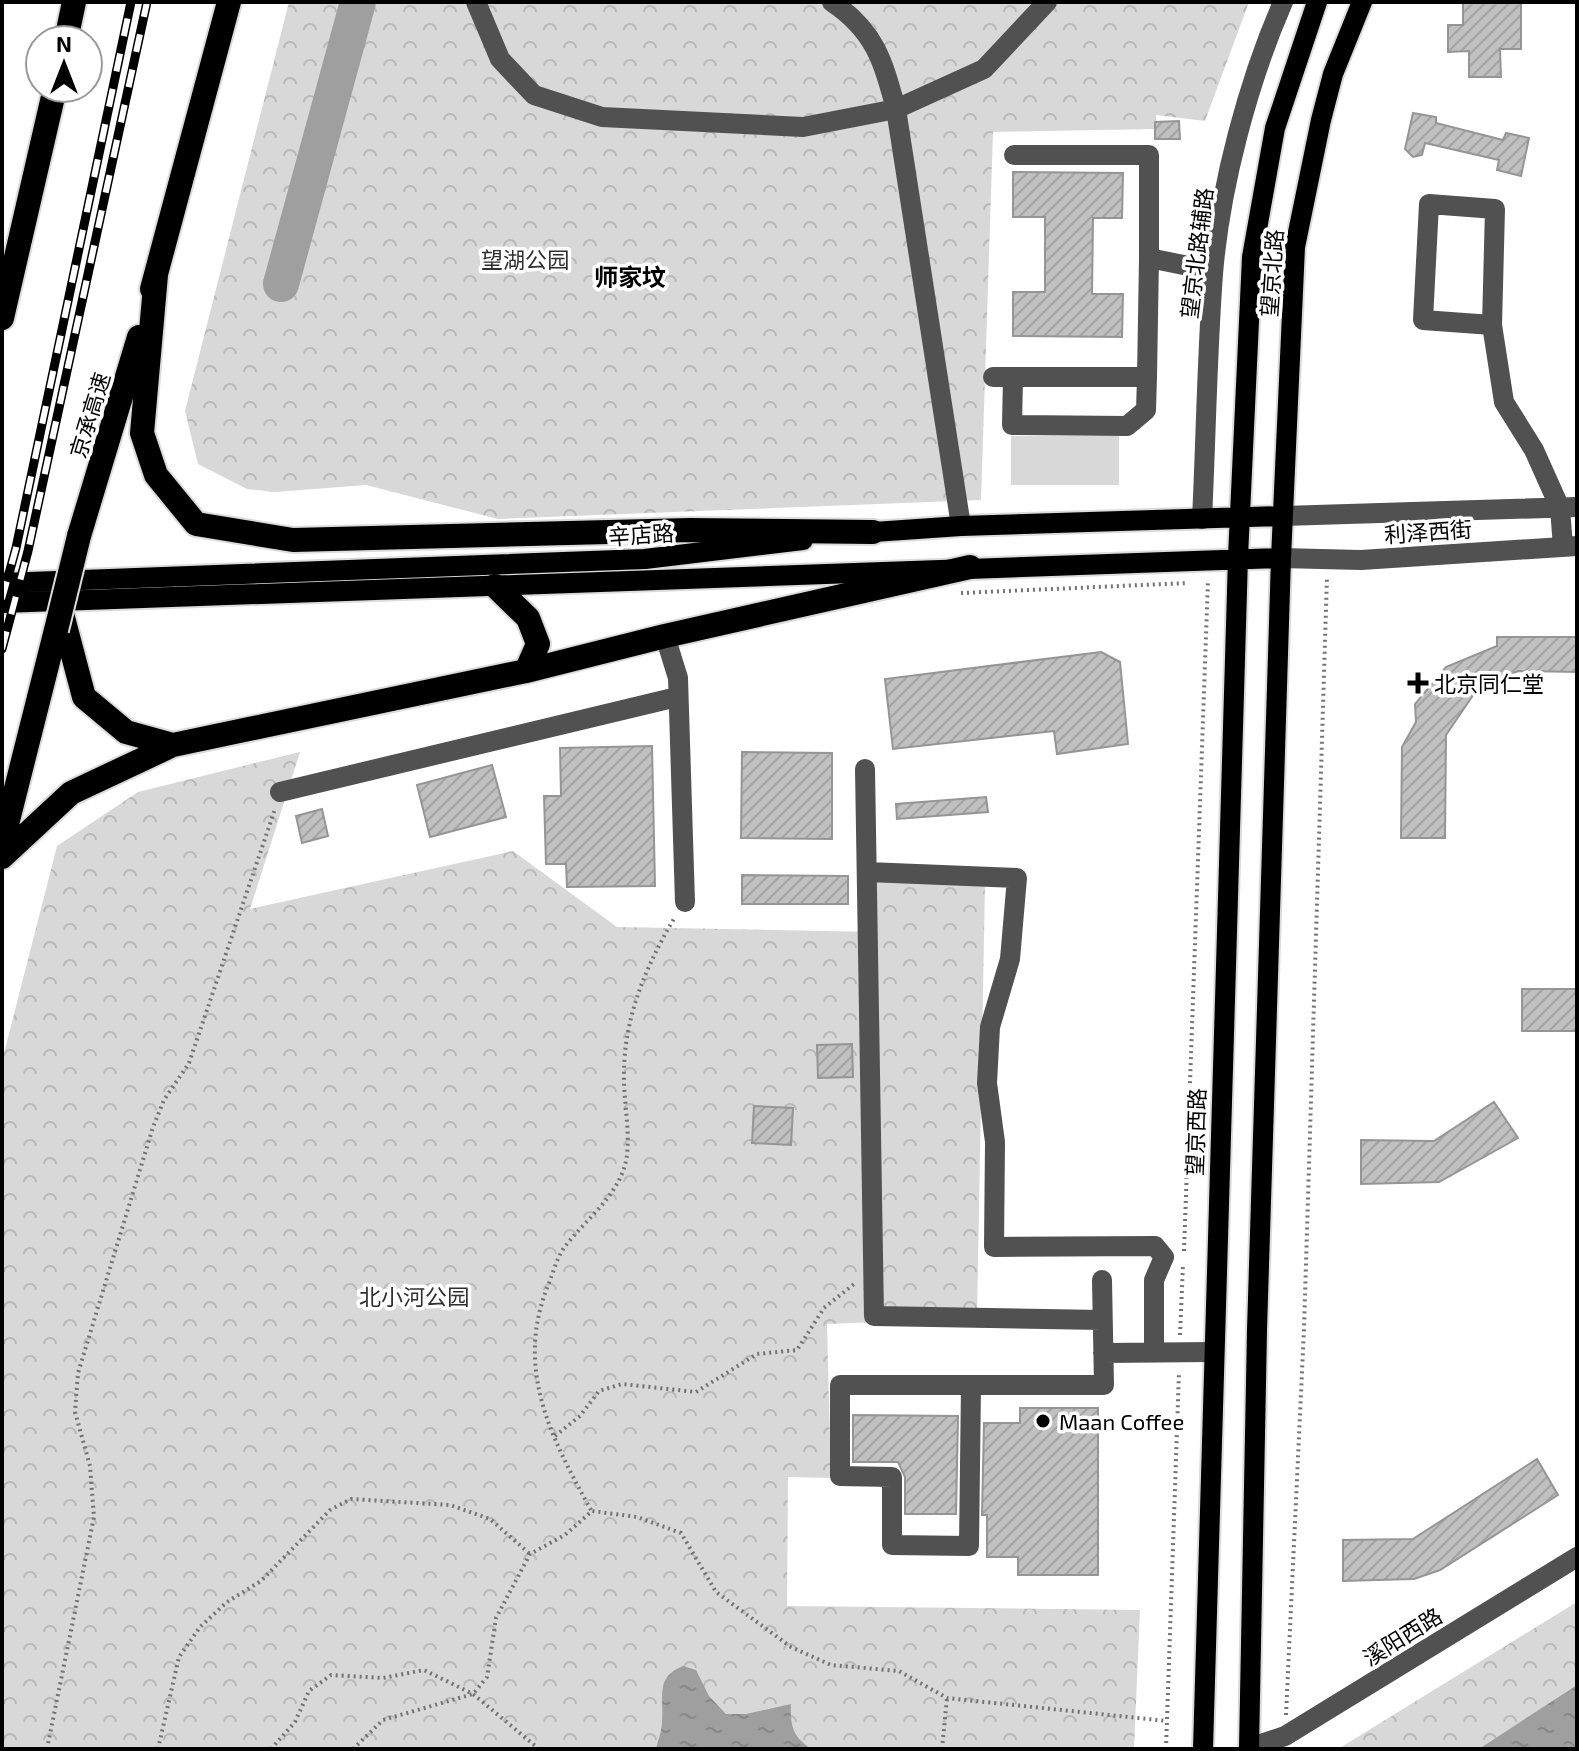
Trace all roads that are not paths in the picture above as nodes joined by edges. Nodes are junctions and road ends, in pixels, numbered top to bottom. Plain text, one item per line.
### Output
1 (74, 2) edge
2 (229, 2) edge
3 (476, 2) edge
4 (832, 2) edge
5 (1047, 2) edge
6 (1283, 2) edge
7 (1317, 2) edge
8 (1362, 2) edge
9 (69, 24) edge
10 (51, 104) edge
11 (896, 109) junction
12 (1014, 155) dead end
13 (30, 195) junction
14 (2, 251) edge
15 (1149, 258) junction
16 (1213, 271) junction
17 (156, 275) junction
18 (2, 318) edge
19 (1492, 325) junction
20 (1147, 377) junction
21 (1569, 507) edge
22 (1283, 516) junction
23 (1240, 518) junction
24 (1202, 519) junction
25 (961, 526) junction
26 (873, 532) junction
27 (1570, 547) edge
28 (1238, 557) junction
29 (1281, 558) junction
30 (970, 567) junction
31 (2, 583) edge
32 (495, 586) junction
33 (2, 603) edge
34 (58, 620) junction
35 (665, 636) junction
36 (526, 671) junction
37 (677, 697) junction
38 (173, 745) junction
39 (865, 769) dead end
40 (280, 792) road end
41 (2, 844) edge
42 (2, 857) edge
43 (867, 872) junction
44 (685, 902) road end
45 (1102, 1280) dead end
46 (1102, 1320) junction
47 (1154, 1352) junction
48 (1212, 1352) junction
49 (1103, 1353) junction
50 (971, 1385) junction
51 (1577, 1557) edge
52 (1203, 1749) edge
53 (1249, 1749) edge

1 - 9 highway
2 - 17 highway, 京承高速
3 - 11 street
4 - 11 street
5 - 11 street
6 - 16 street, 望京北路辅路
7 - 23 main road, 望京北路
8 - 22 main road, 望京北路
10 - 13 highway
11 - 25 street
12 - 15 street
13 - 14 highway
13 - 18 highway
15 - 16 street
15 - 20 street
16 - 24 street, 望京北路辅路
17 - 26 highway
17 - 34 highway, 京承高速, bridge
19 - 19 street
19 - 21 street
20 - 20 street
21 - 22 street, 利泽西街
21 - 27 street
22 - 23 main road, 辛店路
22 - 29 main road, 望京北路
23 - 24 main road, 辛店路
23 - 28 main road, 望京西路
24 - 25 main road, 辛店路
25 - 26 main road, 辛店路
26 - 31 main road, 辛店路
27 - 29 street, 利泽西街
28 - 29 main road, 辛店路
28 - 30 main road, 辛店路
28 - 48 main road, 望京西路
29 - 53 main road
30 - 32 main road, 辛店路
30 - 35 highway
32 - 33 main road, 辛店路
32 - 36 highway
34 - 38 highway
34 - 41 highway, 京承高速
35 - 36 highway
35 - 37 street
36 - 38 highway
37 - 40 street
37 - 44 street
38 - 42 highway
39 - 43 street
43 - 46 street
43 - 47 street
45 - 46 street
46 - 49 street
47 - 48 street
47 - 49 street
48 - 52 main road, 望京西路
49 - 50 street
50 - 50 street
51 - 53 street, 溪阳西路

